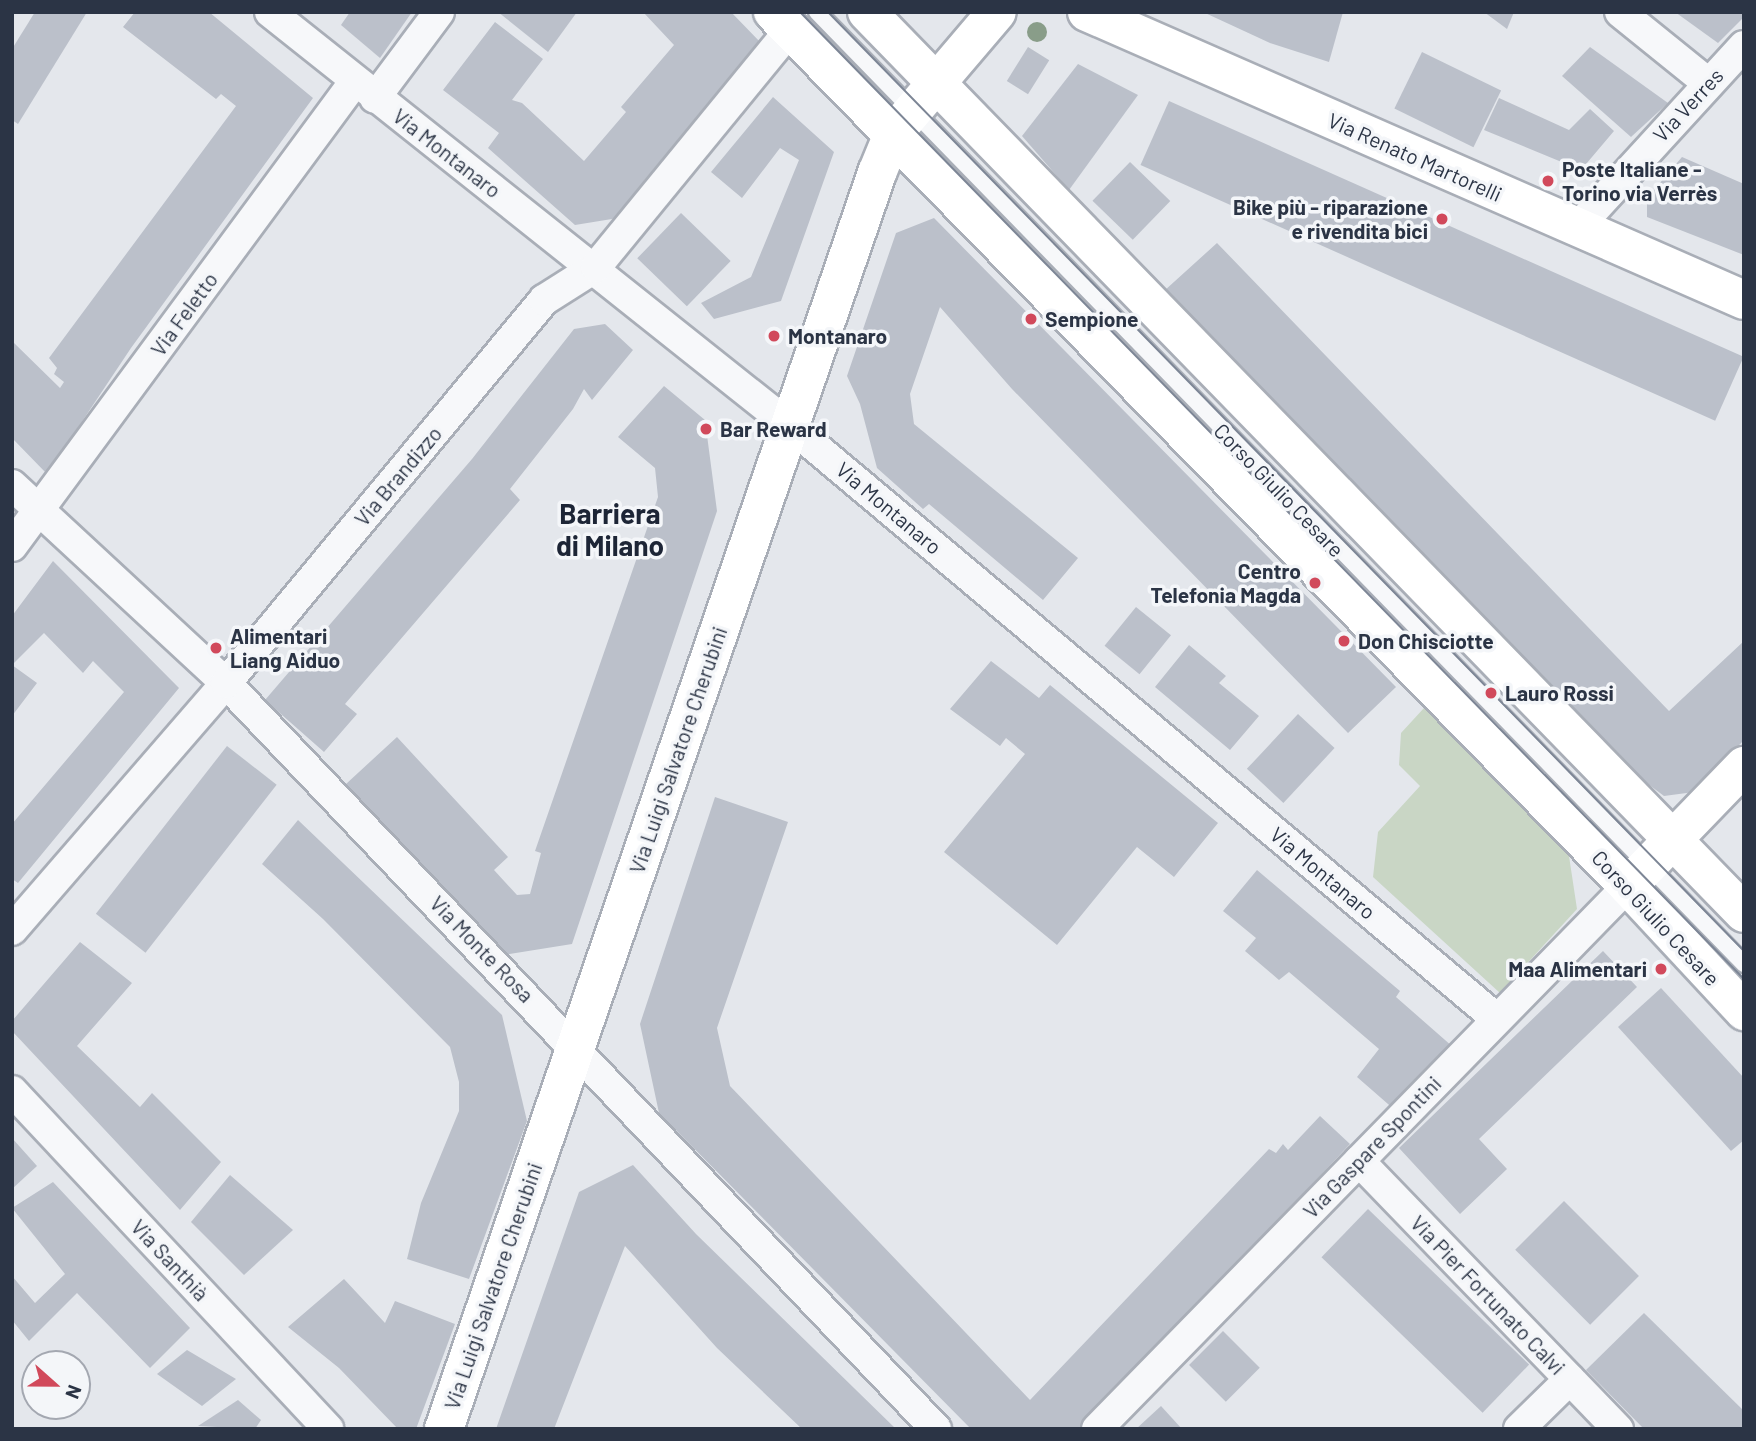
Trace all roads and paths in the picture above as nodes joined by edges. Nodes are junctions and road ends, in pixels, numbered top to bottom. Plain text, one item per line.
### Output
1 (270, 12) edge
2 (439, 12) edge
3 (867, 12) edge
4 (997, 12) edge
5 (1019, 12) edge
6 (1087, 12) edge
7 (1620, 12) edge
8 (793, 18) edge
9 (1744, 46) edge
10 (1708, 82) junction
11 (365, 90) junction
12 (915, 111) junction
13 (1577, 228) junction
14 (596, 267) junction
15 (1744, 300) edge
16 (789, 425) junction
17 (12, 485) edge
18 (38, 512) junction
19 (12, 546) edge
20 (226, 683) junction
21 (1744, 766) edge
22 (1674, 839) junction
23 (1638, 876) junction
24 (1744, 913) edge
25 (12, 930) edge
26 (1744, 964) edge
27 (1744, 1011) edge
28 (1497, 1019) junction
29 (575, 1046) junction
30 (12, 1091) edge
31 (1359, 1161) junction
32 (1570, 1379) junction
33 (328, 1429) edge
34 (444, 1429) edge
35 (936, 1429) edge
36 (1097, 1429) edge
37 (1519, 1429) edge
38 (1618, 1429) edge

1 - 11 street, Via Montanaro
2 - 11 street, Via Feletto
3 - 12 main road
4 - 12 main road, Via Luigi Salvatore Cherubini
5 - 12 main road
6 - 13 main road, Via Renato Martorelli
7 - 10 street
8 - 12 main road
8 - 14 street, Via Brandizzo
9 - 10 street, Via Verres
10 - 13 street, Via Verres
11 - 14 street, Via Montanaro
11 - 18 street, Via Feletto
12 - 16 main road, Via Luigi Salvatore Cherubini
12 - 22 main road, Corso Giulio Cesare
12 - 23 main road, Corso Giulio Cesare
13 - 15 main road, Via Renato Martorelli
14 - 16 street, Via Montanaro
14 - 20 street, Via Brandizzo
16 - 28 street, Via Montanaro
16 - 29 main road, Via Luigi Salvatore Cherubini
17 - 18 street, Via Monte Rosa
18 - 19 street, Via Feletto
18 - 20 street, Via Monte Rosa
20 - 25 street, Via Brandizzo
20 - 29 street, Via Monte Rosa
21 - 22 main road
22 - 23 main road
22 - 24 main road, Corso Giulio Cesare
23 - 26 lane, Corso Giulio Cesare
23 - 27 main road, Corso Giulio Cesare
23 - 28 street, Via Gaspare Spontini
28 - 31 street, Via Gaspare Spontini
29 - 34 main road, Via Luigi Salvatore Cherubini
29 - 35 street, Via Monte Rosa
30 - 33 street, Via Santhià
31 - 32 street, Via Pier Fortunato Calvi
31 - 36 street, Via Gaspare Spontini
32 - 37 street
32 - 38 street, Via Pier Fortunato Calvi

